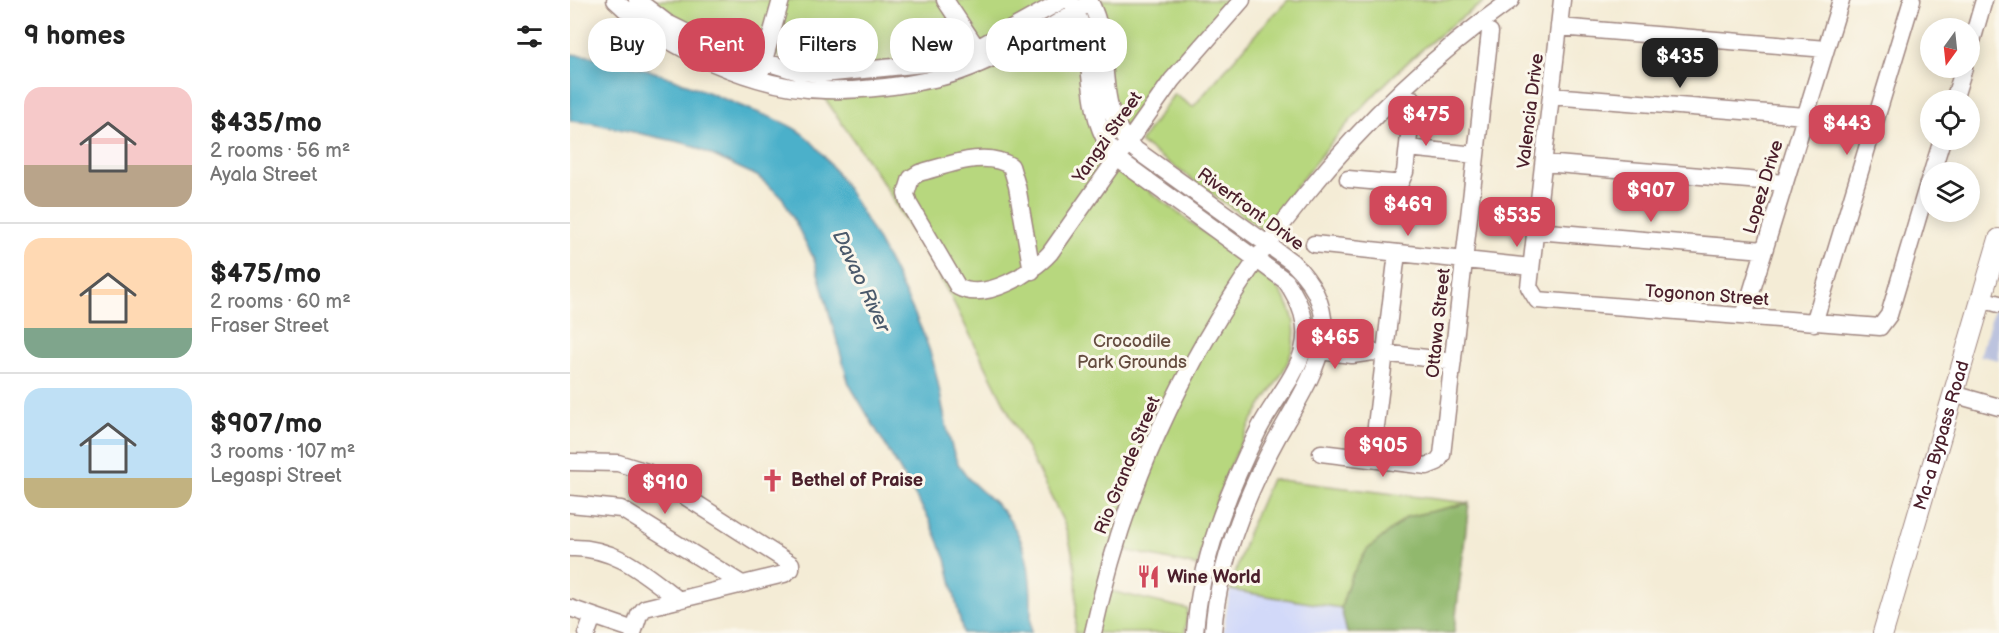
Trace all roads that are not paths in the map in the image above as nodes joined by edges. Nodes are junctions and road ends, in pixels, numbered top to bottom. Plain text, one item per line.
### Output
1 (615, 0) edge
2 (637, 0) edge
3 (781, 0) edge
4 (945, 0) edge
5 (1063, 0) edge
6 (1242, 0) edge
7 (1511, 0) edge
8 (1562, 0) edge
9 (1841, 0) edge
10 (1912, 0) edge
11 (1984, 0) edge
12 (1084, 3) edge
13 (1979, 18) edge
14 (1559, 27) junction
15 (678, 29) edge
16 (1490, 32) dead end
17 (678, 46) edge
18 (977, 48) junction
19 (1826, 50) junction
20 (765, 56) edge
21 (765, 70) edge
22 (765, 71) edge
23 (1551, 96) junction
24 (1413, 99) dead end
25 (1805, 116) junction
26 (1127, 141) junction
27 (1408, 148) junction
28 (1476, 155) junction
29 (1116, 156) junction
30 (1544, 163) junction
31 (1348, 179) dead end
32 (1785, 183) junction
33 (1920, 211) edge
34 (1536, 231) junction
35 (1999, 239) edge
36 (1314, 244) dead end
37 (1269, 245) junction
38 (1764, 250) junction
39 (1397, 253) junction
40 (1258, 260) junction
41 (1464, 260) junction
42 (1532, 267) junction
43 (1032, 271) junction
44 (1533, 297) joint
45 (1990, 302) edge
46 (1744, 316) junction
47 (1814, 323) junction
48 (1304, 344) junction
49 (1322, 346) junction
50 (1379, 352) junction
51 (1453, 361) junction
52 (1953, 394) junction
53 (1999, 408) edge
54 (1321, 453) dead end
55 (1372, 459) junction
56 (570, 462) edge
57 (570, 504) edge
58 (570, 548) edge
59 (742, 584) junction
60 (679, 600) junction
61 (570, 608) edge
62 (593, 616) junction
63 (634, 632) edge
64 (587, 633) edge
65 (1092, 633) edge
66 (1195, 633) edge
67 (1213, 633) edge
68 (1883, 633) edge

1 - 17 street
2 - 15 street
3 - 20 street
4 - 18 street
5 - 18 street
6 - 26 street, Yangzi Street
7 - 37 street, Rio Grande Street
8 - 14 street, Valencia Drive
9 - 19 street, Lopez Drive
10 - 47 street
11 - 13 street
12 - 22 street
12 - 26 street, Riverfront Drive
12 - 29 street, Riverfront Drive
14 - 19 street
14 - 23 street, Valencia Drive
16 - 28 street, Ottawa Street
18 - 21 street
19 - 25 street, Lopez Drive
23 - 25 street
23 - 30 street, Valencia Drive
24 - 27 street
25 - 32 street, Lopez Drive
26 - 29 street, Yangzi Street
26 - 37 street, Riverfront Drive
27 - 28 street
27 - 31 street
28 - 41 street, Ottawa Street
29 - 40 street, Riverfront Drive
29 - 43 street, Yangzi Street
30 - 32 street
30 - 34 street, Valencia Drive
32 - 38 street, Lopez Drive
33 - 47 street, Togonon Street
34 - 38 street
34 - 42 street, Valencia Drive
35 - 45 main road, Ma-a Bypass Road
36 - 39 street
37 - 40 street, Rio Grande Street
37 - 49 street, Riverfront Drive
38 - 46 street, Lopez Drive
39 - 41 street
39 - 50 street
40 - 48 street, Riverfront Drive
40 - 65 street, Rio Grande Street
41 - 42 street
41 - 51 street, Ottawa Street
42 - 44 street, Valencia Drive
43 - 43 street, Yangzi Street
44 - 46 street, Togonon Street
45 - 52 main road, Ma-a Bypass Road
46 - 47 street, Togonon Street
48 - 49 street
48 - 66 street
49 - 50 street
49 - 67 street, Riverfront Drive
50 - 51 street
50 - 55 street
51 - 55 street, Ottawa Street
52 - 53 street
52 - 68 main road, Ma-a Bypass Road
54 - 55 street, Ottawa Street
56 - 59 street
57 - 59 street
58 - 60 street
59 - 60 street
60 - 63 street
61 - 62 street
62 - 63 street
62 - 64 street

